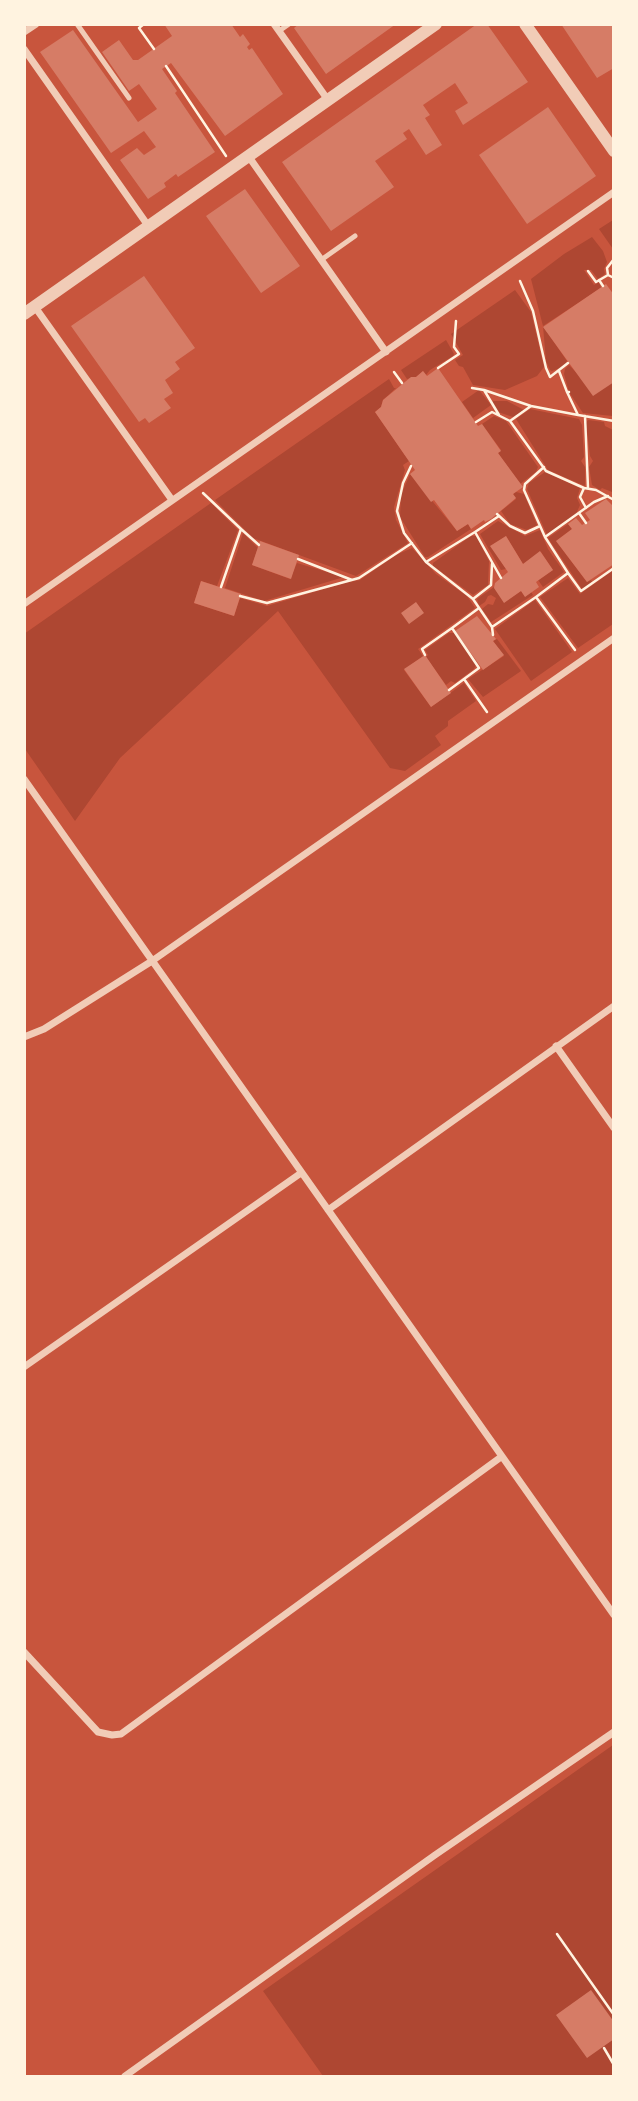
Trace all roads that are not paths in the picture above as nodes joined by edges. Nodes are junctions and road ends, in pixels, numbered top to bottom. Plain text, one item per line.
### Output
1 (36, 24) edge
2 (77, 24) edge
3 (289, 24) edge
4 (436, 24) edge
5 (525, 24) edge
6 (277, 28) edge
7 (24, 32) edge
8 (24, 49) edge
9 (129, 98) dead end
10 (328, 100) junction
11 (614, 152) edge
12 (249, 157) junction
13 (614, 192) edge
14 (149, 227) junction
15 (355, 236) dead end
16 (321, 260) junction
17 (30, 311) edge
18 (386, 352) junction
19 (172, 500) junction
20 (24, 604) edge
21 (614, 638) edge
22 (24, 779) edge
23 (152, 961) junction
24 (614, 1006) edge
25 (24, 1037) edge
26 (556, 1046) junction
27 (614, 1128) edge
28 (301, 1174) junction
29 (328, 1210) junction
30 (24, 1367) edge
31 (501, 1457) junction
32 (614, 1615) edge
33 (24, 1652) edge
34 (614, 1732) edge
35 (125, 2077) edge

1 - 7 street
2 - 9 lane
3 - 6 lane
4 - 10 street
5 - 11 street
6 - 10 street
8 - 14 street
10 - 12 street
12 - 14 street
12 - 16 street
13 - 18 street
14 - 17 street
15 - 16 lane
16 - 18 street
17 - 19 street
18 - 19 street
19 - 20 street
21 - 23 street
22 - 23 street
23 - 25 street
23 - 28 street
24 - 26 street
26 - 27 street
26 - 29 street
28 - 29 street
28 - 30 street
29 - 31 street
31 - 32 street
31 - 33 street
34 - 35 street

